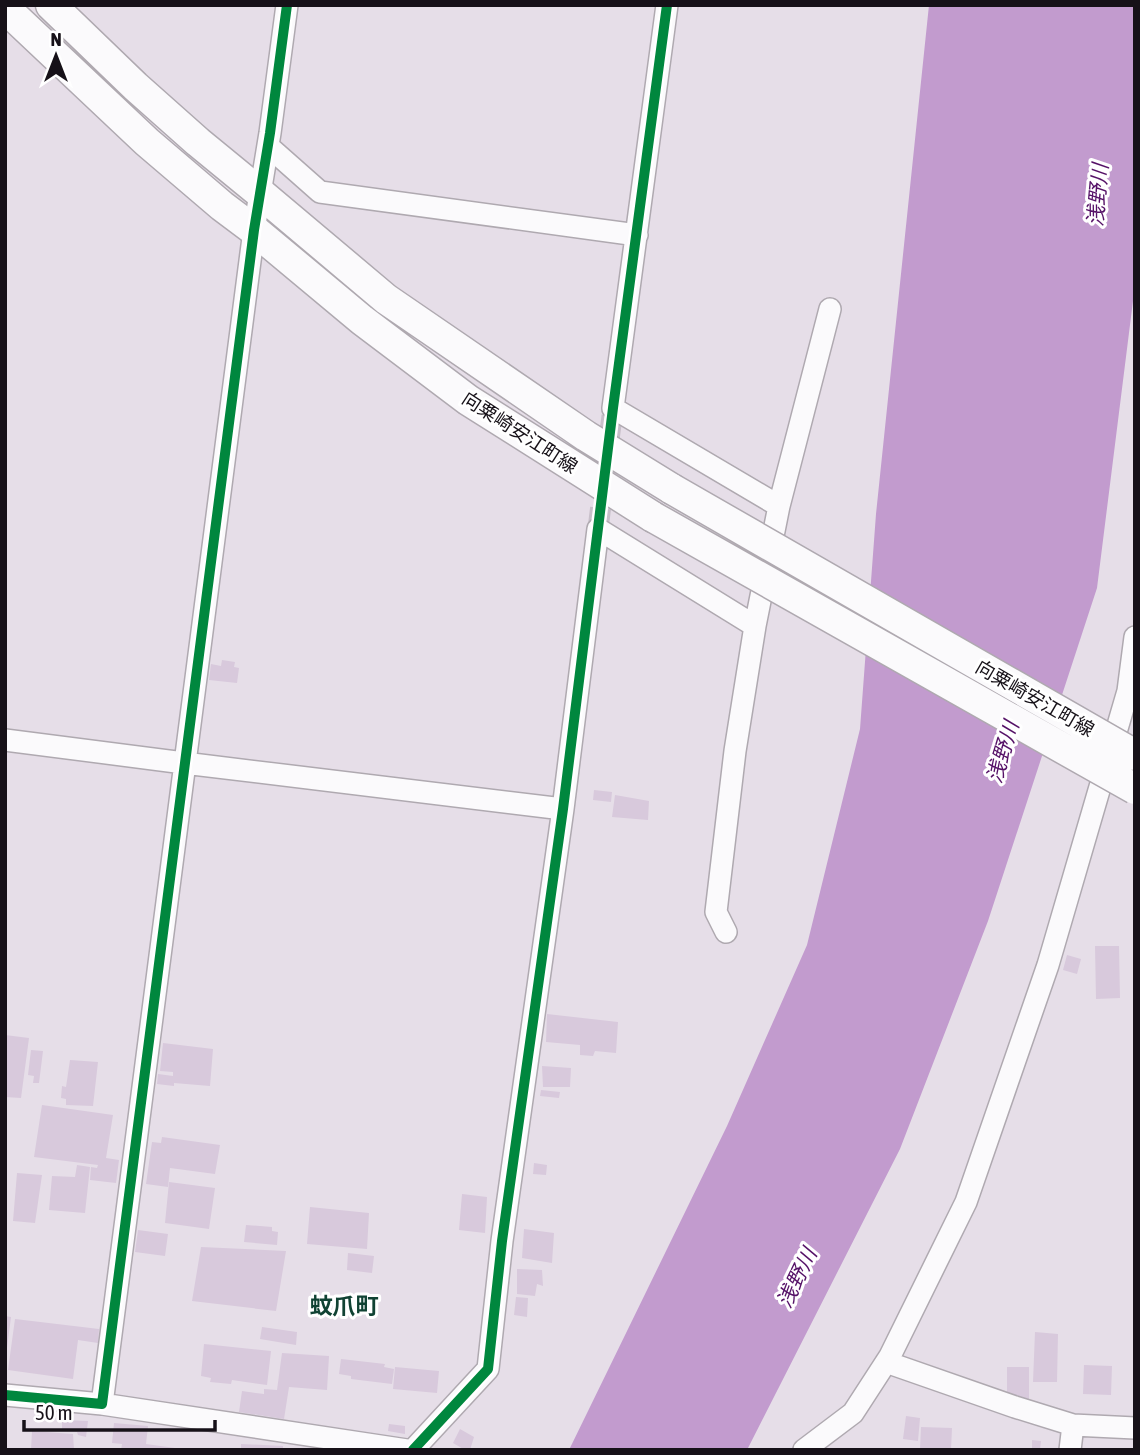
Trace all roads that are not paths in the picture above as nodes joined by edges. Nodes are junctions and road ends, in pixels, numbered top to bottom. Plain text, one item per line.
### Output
1 (51, 5) edge
2 (287, 5) edge
3 (667, 5) edge
4 (5, 8) edge
5 (268, 146) junction
6 (259, 192) junction
7 (254, 230) junction
8 (637, 235) junction
9 (830, 309) dead end
10 (779, 506) junction
11 (755, 626) junction
12 (1135, 636) edge
13 (5, 740) edge
14 (1135, 755) edge
15 (184, 763) junction
16 (1135, 789) edge
17 (563, 809) junction
18 (726, 932) dead end
19 (886, 1362) junction
20 (5, 1395) edge
21 (102, 1404) junction
22 (1073, 1425) junction
23 (1135, 1428) edge
24 (407, 1450) edge
25 (413, 1450) edge
26 (804, 1450) edge
27 (1070, 1450) edge

1 - 6 main road, 向粟崎安江町線
2 - 5 street
3 - 8 street
4 - 7 main road, 向粟崎安江町線
5 - 6 street
5 - 8 street
6 - 7 street
6 - 14 main road, 向粟崎安江町線, bridge
7 - 15 street
7 - 16 main road, 向粟崎安江町線, bridge
8 - 10 street
9 - 10 street
10 - 11 street
11 - 17 street
11 - 18 street
12 - 19 street
13 - 15 street
15 - 17 street
15 - 21 street
17 - 25 street
19 - 22 street
19 - 26 street
20 - 21 street
21 - 24 street
22 - 23 street
22 - 27 street

